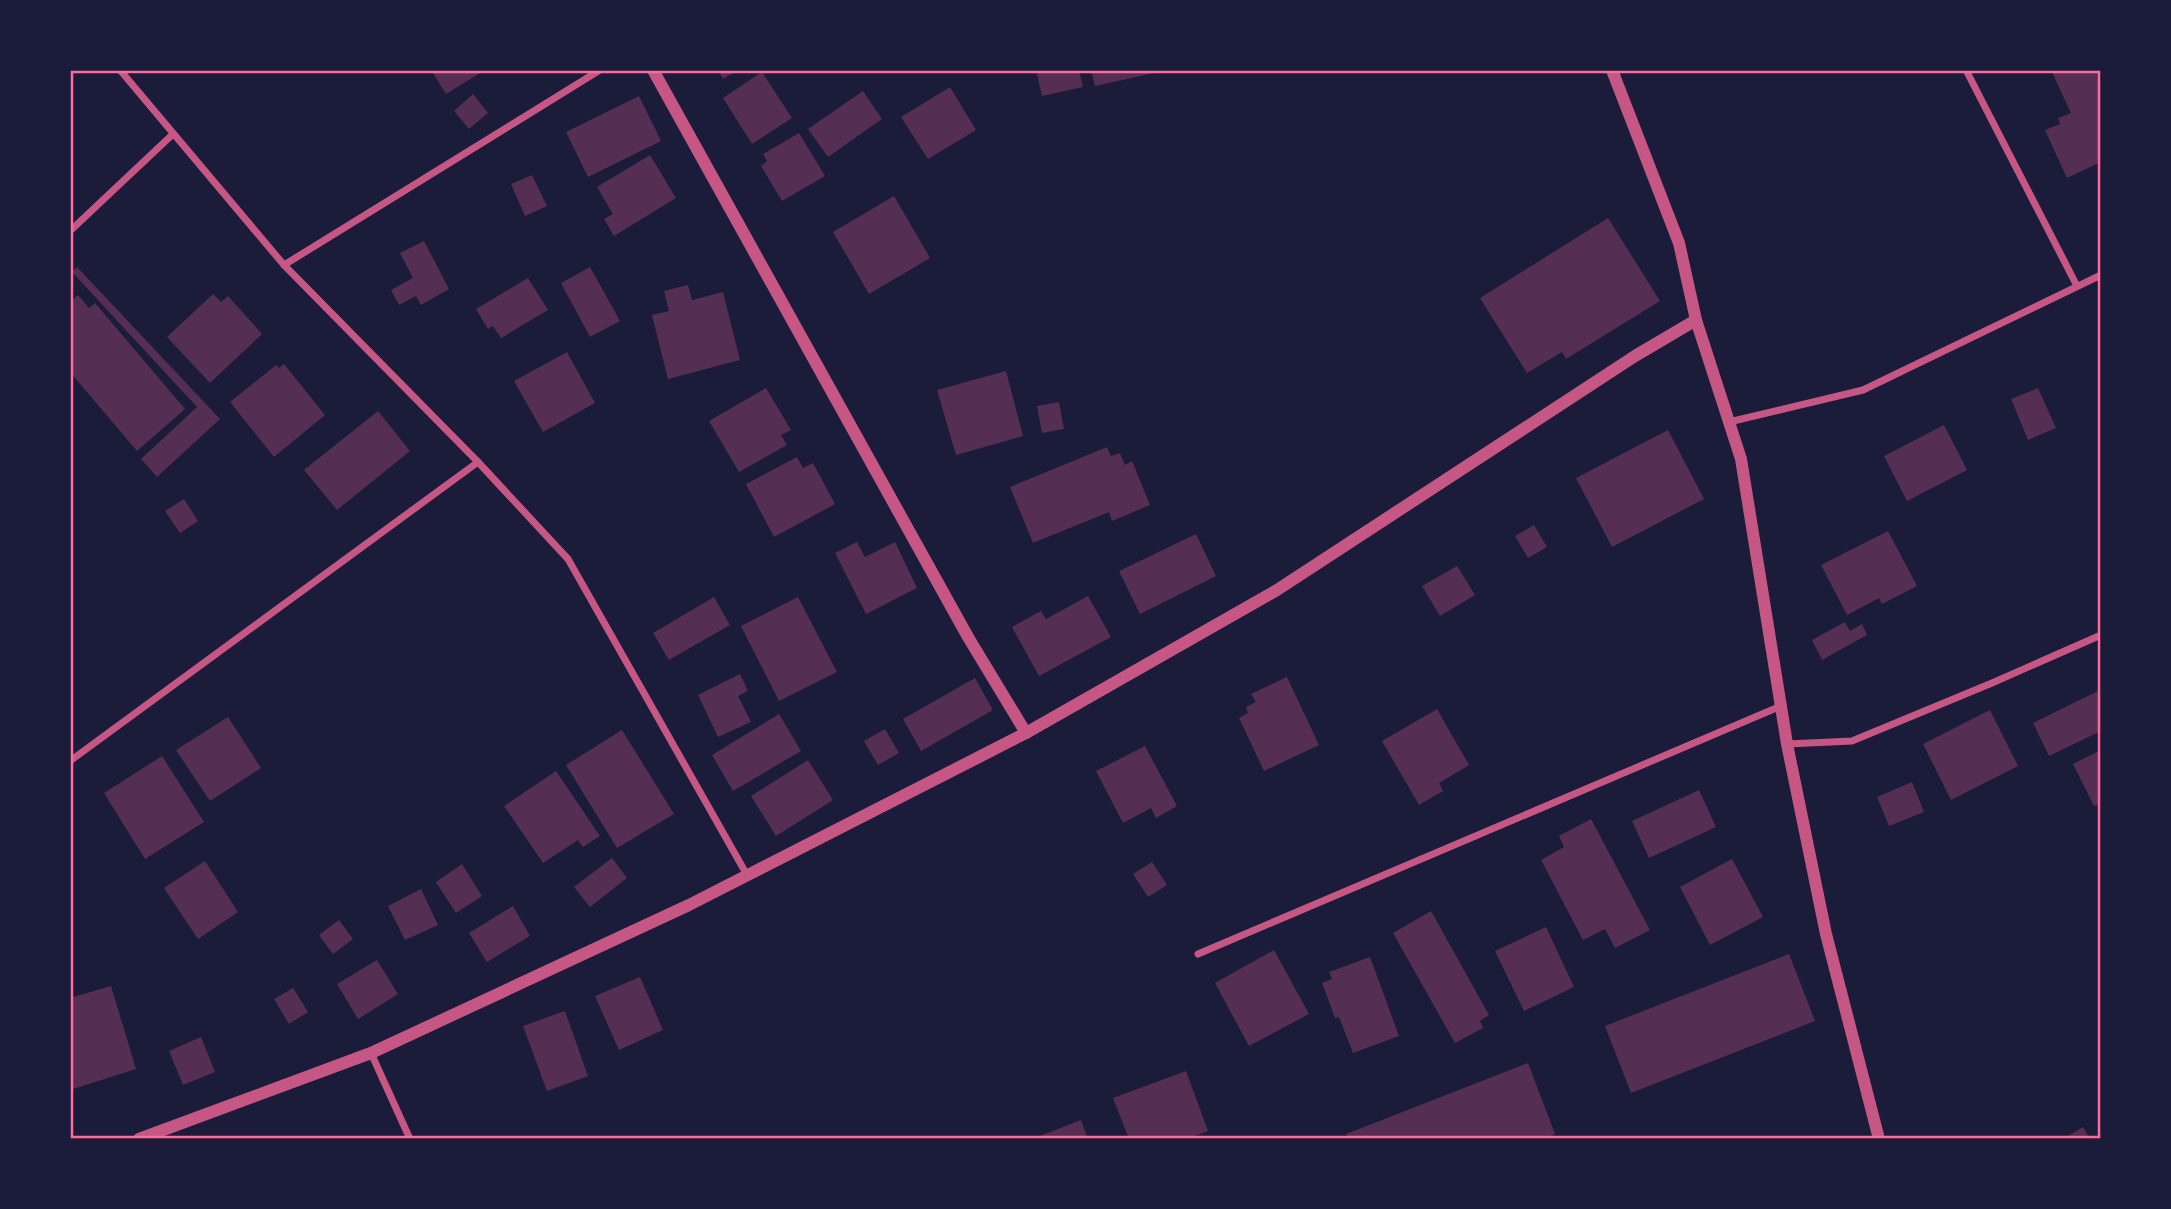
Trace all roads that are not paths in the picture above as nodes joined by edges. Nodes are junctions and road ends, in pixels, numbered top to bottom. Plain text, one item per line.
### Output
1 (121, 70) edge
2 (600, 70) edge
3 (653, 70) edge
4 (1612, 70) edge
5 (1966, 70) edge
6 (173, 135) junction
7 (70, 231) edge
8 (284, 265) junction
9 (2101, 275) edge
10 (2077, 286) junction
11 (1696, 320) junction
12 (1729, 422) junction
13 (478, 462) junction
14 (2101, 635) edge
15 (1781, 706) junction
16 (1026, 733) junction
17 (1787, 744) junction
18 (70, 761) edge
19 (747, 875) junction
20 (1198, 954) dead end
21 (371, 1053) junction
22 (139, 1139) edge
23 (410, 1139) edge
24 (1879, 1139) edge

1 - 6 street
2 - 8 street
3 - 16 street
4 - 11 street
5 - 10 street
6 - 7 street
6 - 8 street
8 - 13 street
9 - 10 street
10 - 12 street
11 - 12 street
11 - 16 street
12 - 15 street
13 - 18 street
13 - 19 street
14 - 17 street
15 - 17 street
15 - 20 street
16 - 19 street
17 - 24 street
19 - 21 street
21 - 22 street
21 - 23 street

